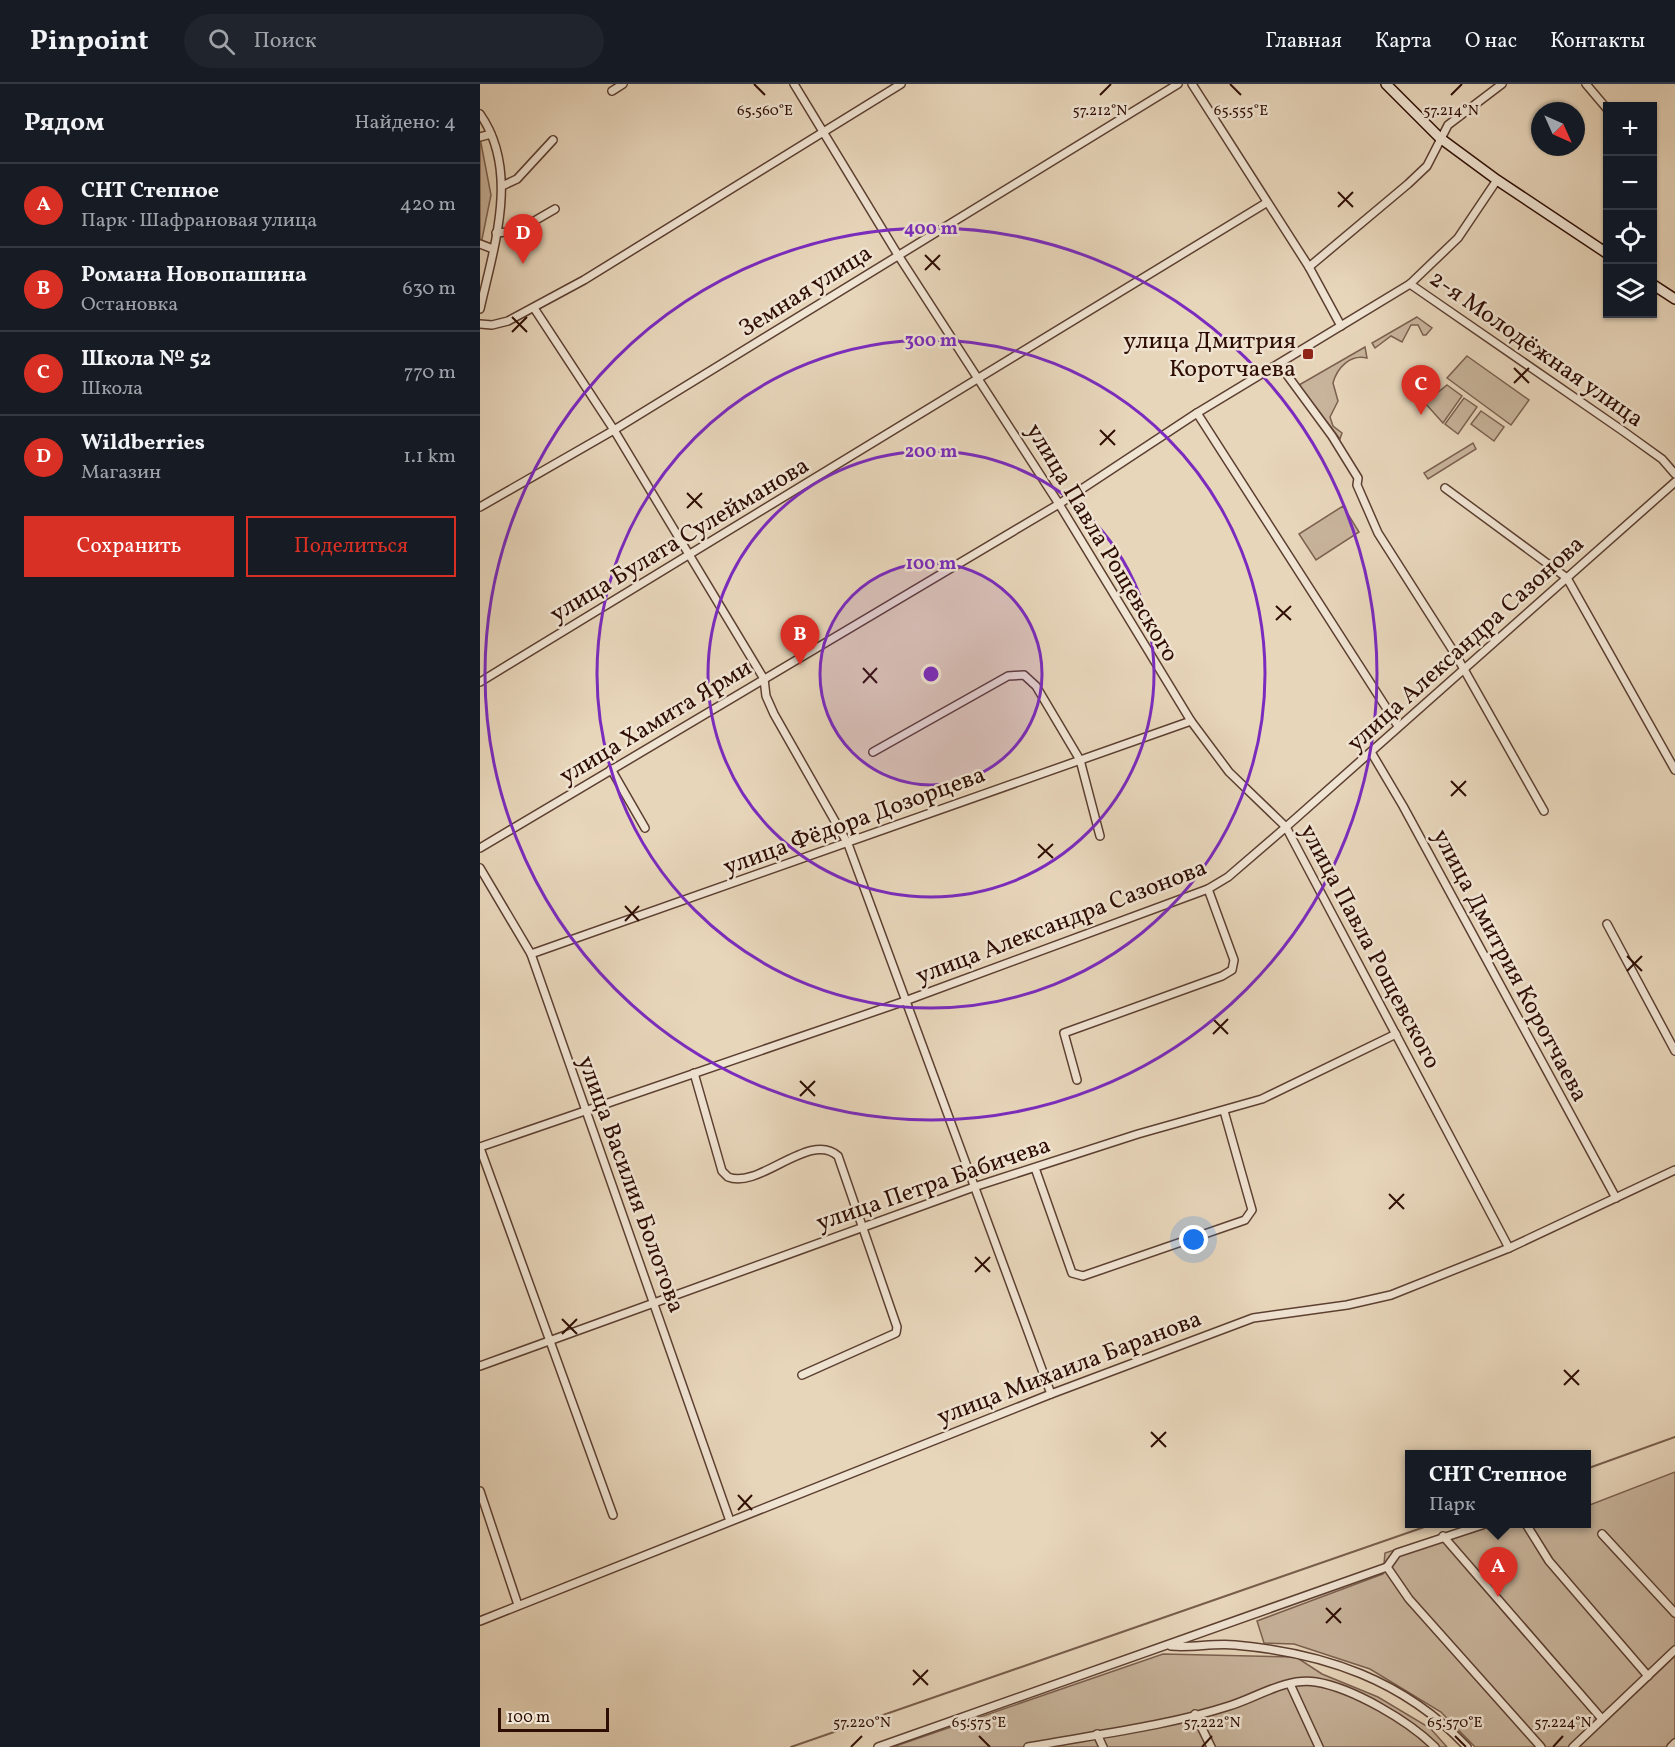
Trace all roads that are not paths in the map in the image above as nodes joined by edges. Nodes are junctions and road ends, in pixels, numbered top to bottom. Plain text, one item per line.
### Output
1 (623, 84) edge
2 (794, 84) edge
3 (902, 84) edge
4 (1178, 84) edge
5 (1192, 84) edge
6 (1386, 84) edge
7 (1502, 84) edge
8 (1586, 84) edge
9 (612, 91) dead end
10 (1603, 104) edge
11 (480, 114) edge
12 (824, 132) junction
13 (491, 134) junction
14 (480, 137) edge
15 (1440, 138) junction
16 (553, 140) dead end
17 (1497, 180) junction
18 (502, 186) junction
19 (1266, 203) junction
20 (555, 209) dead end
21 (496, 233) junction
22 (480, 244) edge
23 (493, 249) junction
24 (1603, 251) edge
25 (898, 255) junction
26 (1309, 267) junction
27 (1410, 284) junction
28 (1657, 287) edge
29 (1675, 299) edge
30 (534, 308) junction
31 (480, 309) edge
32 (480, 324) edge
33 (1341, 326) junction
34 (1279, 364) junction
35 (979, 377) junction
36 (1197, 414) junction
37 (614, 430) junction
38 (1675, 474) edge
39 (1675, 482) edge
40 (1444, 488) dead end
41 (1059, 504) junction
42 (480, 507) edge
43 (689, 554) junction
44 (1567, 578) junction
45 (1463, 670) junction
46 (764, 678) junction
47 (480, 682) edge
48 (1191, 722) junction
49 (1398, 726) junction
50 (873, 752) dead end
51 (1371, 752) junction
52 (1080, 760) junction
53 (611, 770) junction
54 (1675, 770) edge
55 (1544, 811) dead end
56 (1286, 827) junction
57 (645, 828) dead end
58 (1100, 836) dead end
59 (848, 844) junction
60 (480, 848) edge
61 (480, 868) edge
62 (1208, 889) junction
63 (1607, 924) dead end
64 (531, 954) junction
65 (905, 1001) junction
66 (1396, 1034) junction
67 (1675, 1051) edge
68 (694, 1073) junction
69 (1077, 1080) dead end
70 (584, 1111) junction
71 (1224, 1111) junction
72 (480, 1148) edge
73 (1035, 1168) junction
74 (1675, 1170) edge
75 (974, 1187) junction
76 (1616, 1198) junction
77 (863, 1228) junction
78 (1509, 1248) junction
79 (655, 1303) junction
80 (551, 1341) junction
81 (480, 1366) edge
82 (802, 1375) dead end
83 (1051, 1394) junction
84 (480, 1491) edge
85 (614, 1515) dead end
86 (730, 1521) junction
87 (1471, 1528) edge
88 (1529, 1528) edge
89 (1602, 1534) dead end
90 (1443, 1536) junction
91 (1387, 1567) junction
92 (518, 1605) junction
93 (1675, 1613) edge
94 (480, 1621) edge
95 (1168, 1646) junction
96 (1675, 1650) edge
97 (1648, 1676) junction
98 (1290, 1684) junction
99 (1195, 1714) junction
100 (1602, 1719) junction
101 (1420, 1732) junction
102 (1097, 1734) junction
103 (1675, 1743) edge
104 (878, 1747) edge
105 (1028, 1747) edge
106 (1103, 1747) edge
107 (1211, 1747) edge
108 (1319, 1747) edge
109 (1426, 1747) edge
110 (1435, 1747) edge
111 (1467, 1747) edge
112 (1541, 1747) edge
113 (1573, 1747) edge
114 (1671, 1747) edge

1 - 9 street
2 - 12 street, улица Павла Рощевского
3 - 12 street
4 - 25 street, Земная улица
5 - 19 street
6 - 15 street
7 - 15 street
8 - 10 street
11 - 13 street
12 - 25 street, улица Павла Рощевского
12 - 30 street
13 - 14 street
13 - 18 street
15 - 17 street
15 - 26 street
16 - 18 street
17 - 24 street
17 - 27 street
18 - 21 street
19 - 26 street
19 - 35 street, улица Булата Сулейманова
20 - 21 street
21 - 23 street
22 - 23 street
23 - 31 street
25 - 35 street, улица Павла Рощевского
25 - 37 street, Земная улица
26 - 33 street
27 - 33 street, 2-я Молодёжная улица
27 - 38 street, 2-я Молодёжная улица
28 - 29 street
30 - 32 street
30 - 37 street
33 - 34 street, улица Хамита Ярми
34 - 36 street, улица Хамита Ярми
34 - 45 street
35 - 41 street, улица Павла Рощевского
35 - 43 street, улица Булата Сулейманова
36 - 41 street, улица Хамита Ярми
36 - 49 street
37 - 42 street, Земная улица
37 - 43 street
39 - 44 street, улица Александра Сазонова
40 - 44 street
41 - 46 street, улица Хамита Ярми
41 - 48 street, улица Павла Рощевского
43 - 46 street
43 - 47 street, улица Булата Сулейманова
44 - 45 street, улица Александра Сазонова
44 - 54 street
45 - 49 street, улица Александра Сазонова
45 - 55 street
46 - 53 street, улица Хамита Ярми
46 - 59 street
48 - 52 street, улица Фёдора Дозорцева
48 - 56 street, улица Павла Рощевского
49 - 51 street, улица Александра Сазонова
50 - 52 street
51 - 56 street, улица Александра Сазонова
51 - 76 street, улица Дмитрия Коротчаева
52 - 58 street
52 - 59 street, улица Фёдора Дозорцева
53 - 57 street
53 - 60 street, улица Хамита Ярми
56 - 62 street, улица Александра Сазонова
56 - 66 street, улица Павла Рощевского
59 - 64 street, улица Фёдора Дозорцева
59 - 65 street
61 - 64 street, улица Василия Болотова
62 - 65 street, улица Александра Сазонова
62 - 69 street
63 - 67 street
64 - 70 street, улица Василия Болотова
65 - 68 street, улица Александра Сазонова
65 - 75 street
66 - 71 street, улица Петра Бабичева
66 - 78 street, улица Павла Рощевского
68 - 70 street, улица Александра Сазонова
68 - 77 street
70 - 72 street, улица Александра Сазонова
70 - 79 street, улица Василия Болотова
71 - 73 street, улица Петра Бабичева
71 - 73 street
72 - 80 street
73 - 75 street, улица Петра Бабичева
74 - 76 street, улица Михаила Баранова
75 - 77 street, улица Петра Бабичева
75 - 83 street
76 - 78 street, улица Михаила Баранова
77 - 79 street, улица Петра Бабичева
77 - 82 street
78 - 83 street, улица Михаила Баранова
79 - 80 street, улица Петра Бабичева
79 - 86 street, улица Василия Болотова
80 - 81 street, улица Петра Бабичева
80 - 85 street
83 - 86 street, улица Михаила Баранова
84 - 92 street
86 - 92 street, улица Михаила Баранова
87 - 90 street
88 - 97 street
89 - 93 street
90 - 91 street
90 - 100 street
91 - 95 street
91 - 112 street
92 - 94 street, улица Михаила Баранова
95 - 104 street
95 - 111 street
96 - 97 street
97 - 100 street
98 - 99 street
98 - 101 street
98 - 108 street
99 - 102 street
99 - 107 street
100 - 113 street
101 - 109 street
101 - 110 street
102 - 105 street
102 - 106 street
103 - 114 street

